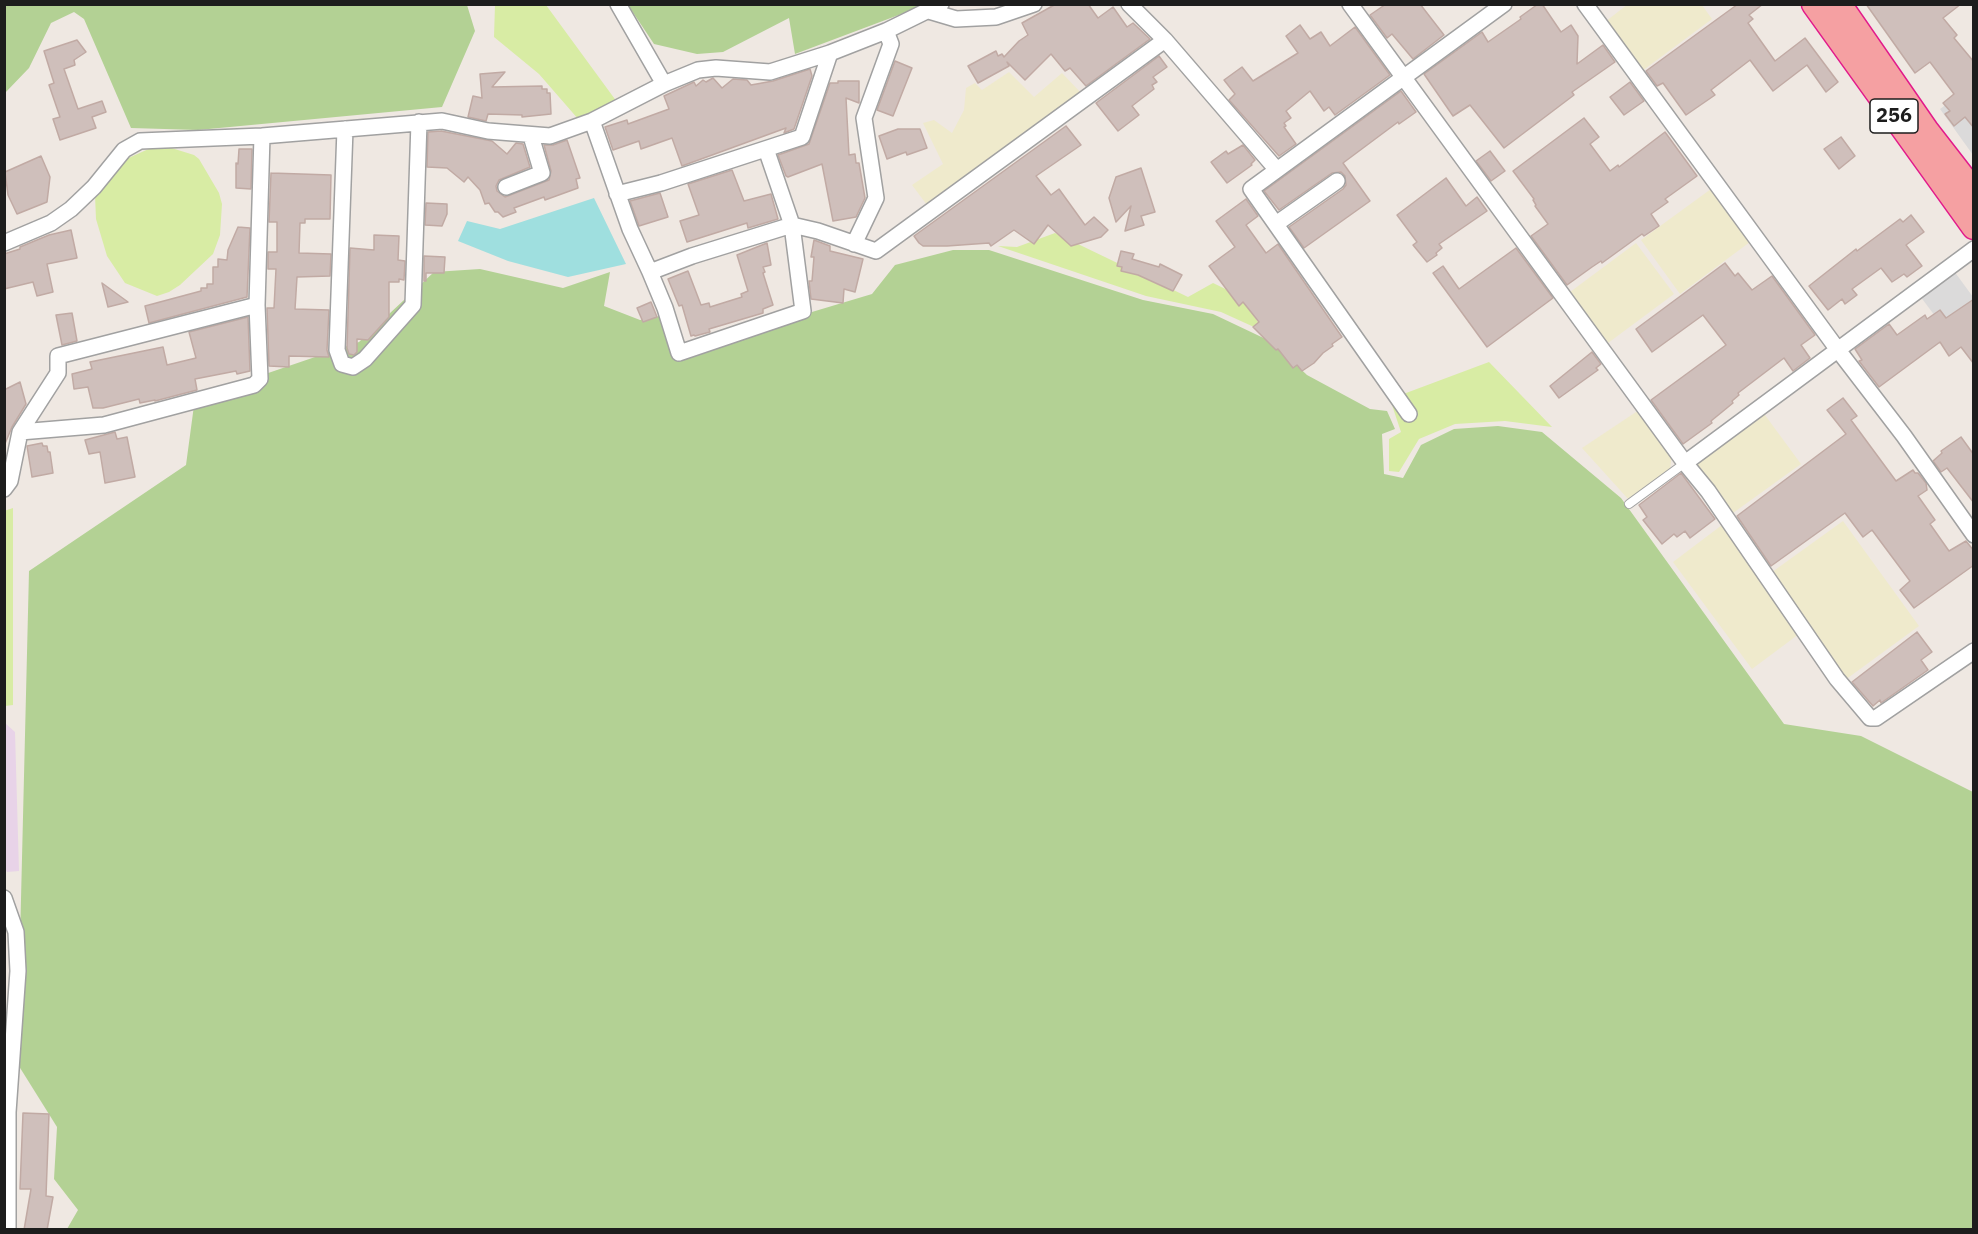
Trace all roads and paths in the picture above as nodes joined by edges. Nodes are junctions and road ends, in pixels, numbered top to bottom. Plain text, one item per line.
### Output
1 (618, 4) edge
2 (1034, 4) edge
3 (1129, 4) edge
4 (1350, 4) edge
5 (1504, 4) edge
6 (1585, 4) edge
7 (1814, 4) edge
8 (1839, 4) edge
9 (935, 8) edge
10 (886, 31) junction
11 (1165, 40) junction
12 (830, 53) junction
13 (1403, 76) junction
14 (664, 84) junction
15 (592, 121) junction
16 (419, 122) junction
17 (345, 129) junction
18 (262, 136) junction
19 (531, 136) junction
20 (766, 148) junction
21 (1277, 170) junction
22 (1337, 181) dead end
23 (506, 187) dead end
24 (1974, 192) edge
25 (617, 194) junction
26 (1276, 224) junction
27 (792, 225) junction
28 (1974, 227) edge
29 (4, 243) edge
30 (854, 244) junction
31 (1974, 249) edge
32 (650, 272) junction
33 (257, 305) junction
34 (1838, 351) junction
35 (1409, 414) dead end
36 (20, 432) junction
37 (1685, 463) junction
38 (4, 489) edge
39 (1629, 504) dead end
40 (1974, 535) edge
41 (1974, 651) edge
42 (4, 898) edge
43 (6, 1112) edge
44 (8, 1230) edge

1 - 14 street
2 - 9 street
3 - 11 street
4 - 13 street
5 - 13 street
6 - 34 street
7 - 28 highway, 256
8 - 24 highway, 256
9 - 10 street
10 - 12 street
10 - 30 street
11 - 21 street
11 - 30 street
12 - 14 street
12 - 20 street
13 - 21 street
13 - 37 street
14 - 15 street
15 - 19 street
15 - 25 street
16 - 17 street
16 - 17 street
16 - 19 street
17 - 18 street
18 - 29 street
18 - 33 street
19 - 23 street
20 - 25 street
20 - 27 street
21 - 26 street
22 - 26 street
25 - 32 street
26 - 35 street
27 - 30 street
27 - 32 street
27 - 32 street
31 - 34 street
33 - 36 street
33 - 36 street
34 - 37 street
34 - 40 street
36 - 38 street
37 - 39 lane
37 - 41 street
42 - 43 street
43 - 44 street

